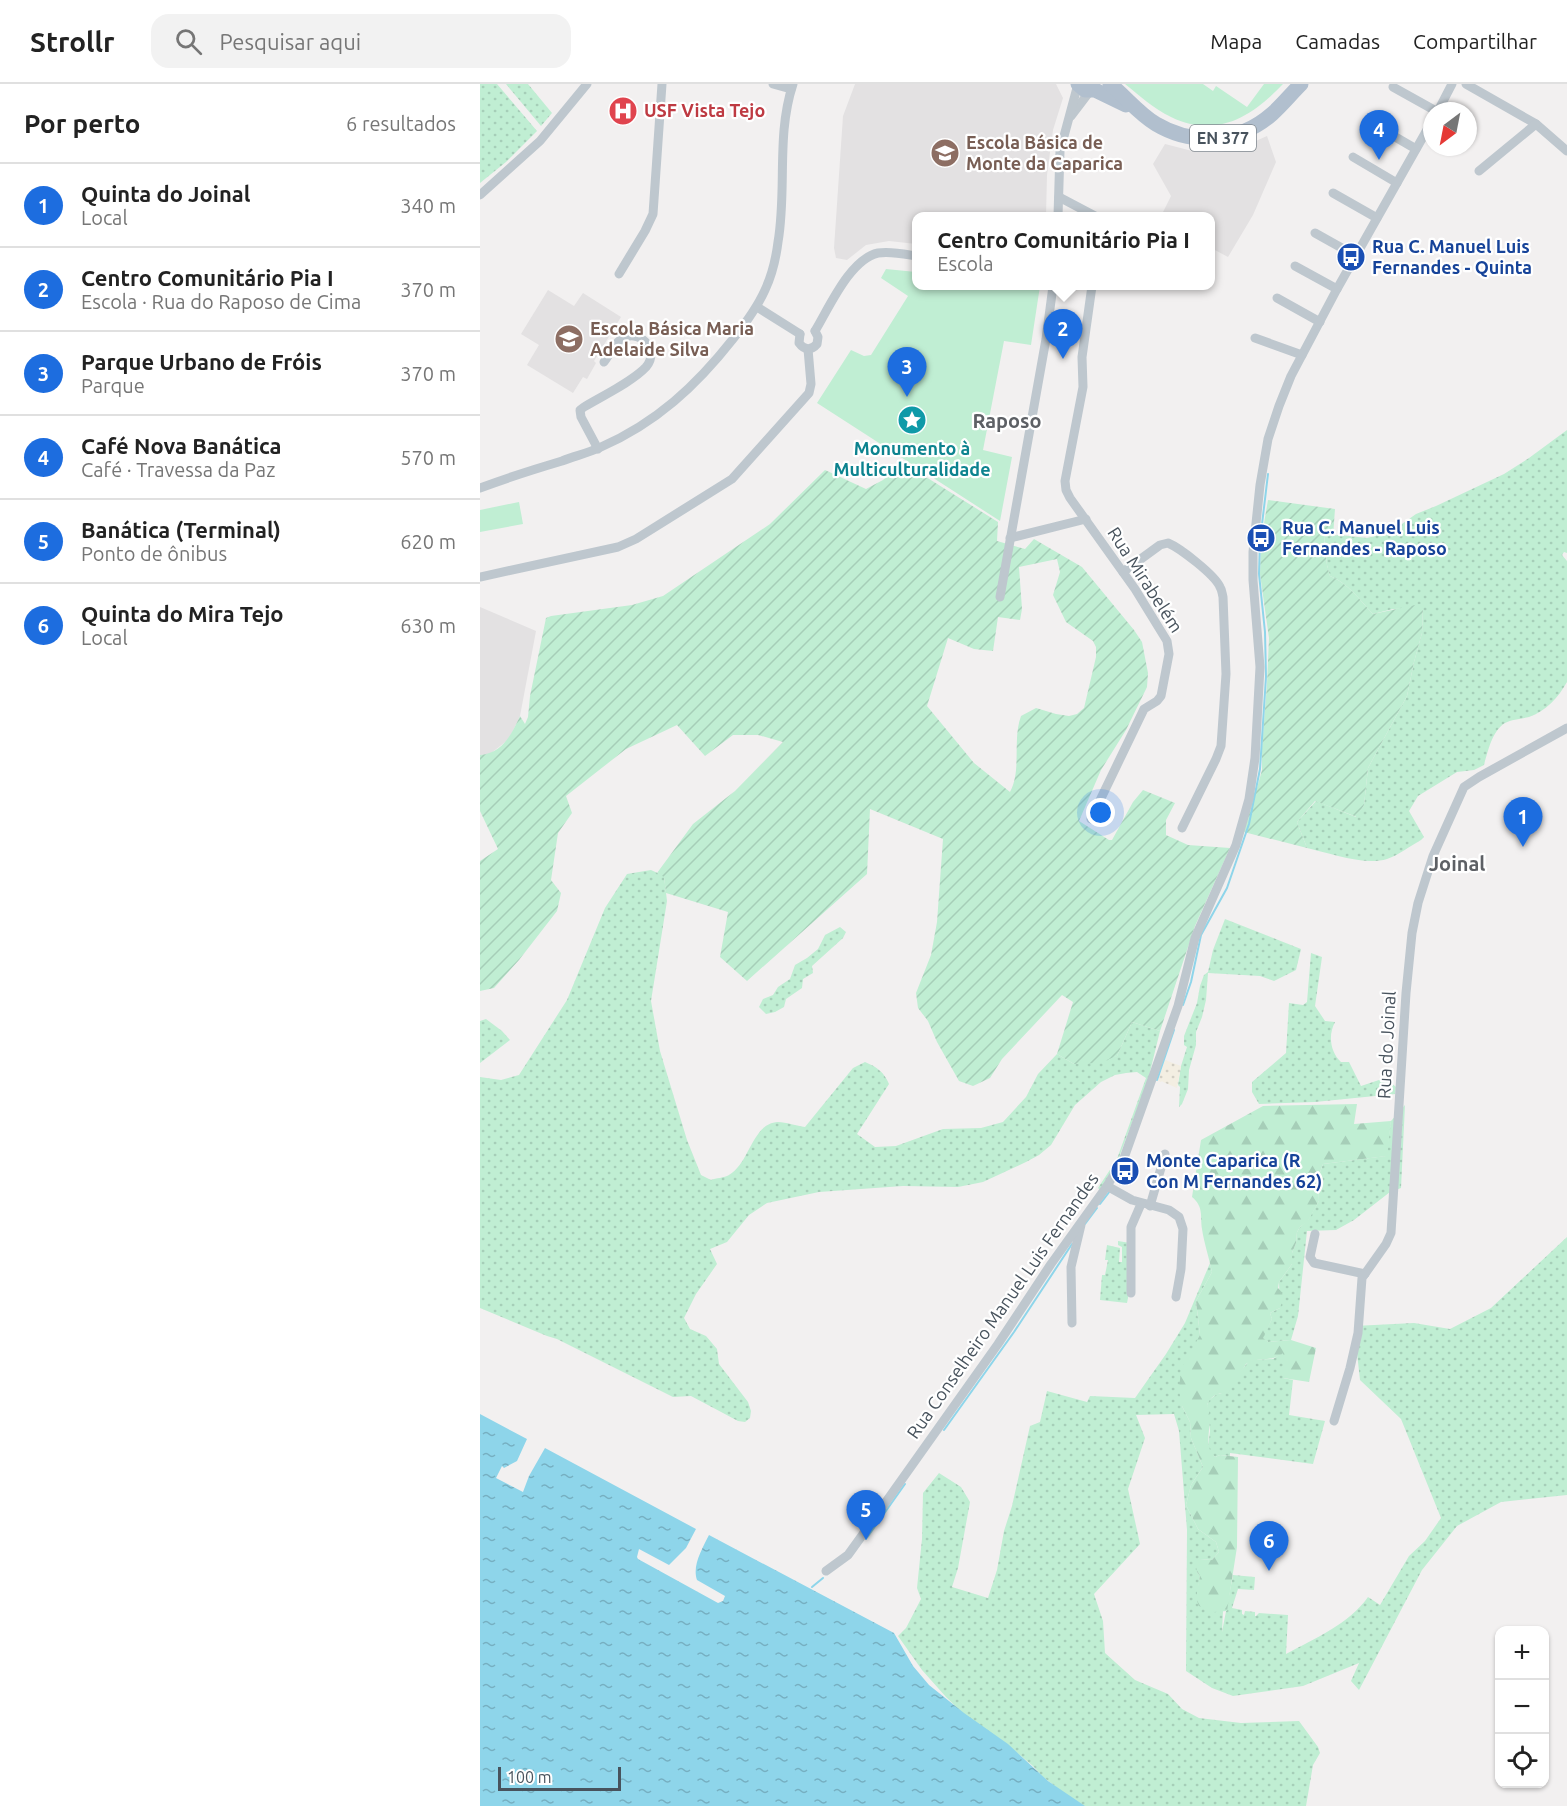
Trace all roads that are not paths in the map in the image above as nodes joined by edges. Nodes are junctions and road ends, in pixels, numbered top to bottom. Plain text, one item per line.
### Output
1 (587, 84) edge
2 (663, 84) edge
3 (773, 84) edge
4 (1110, 84) edge
5 (1301, 84) edge
6 (1452, 84) edge
7 (1466, 84) edge
8 (1088, 86) edge
9 (792, 87) edge
10 (1393, 87) dead end
11 (1442, 102) edge
12 (1423, 103) edge
13 (1134, 108) junction
14 (1068, 121) junction
15 (1373, 124) dead end
16 (1536, 124) junction
17 (1423, 137) edge
18 (1416, 149) junction
19 (1567, 151) edge
20 (1353, 157) dead end
21 (1479, 171) dead end
22 (1397, 183) junction
23 (1333, 193) dead end
24 (480, 195) edge
25 (1059, 197) junction
26 (1058, 212) edge
27 (1087, 212) edge
28 (1377, 218) junction
29 (1315, 233) dead end
30 (912, 256) edge
31 (1356, 256) junction
32 (1295, 266) dead end
33 (619, 274) dead end
34 (1052, 290) edge
35 (1091, 290) edge
36 (1337, 290) junction
37 (1277, 297) dead end
38 (757, 307) junction
39 (1320, 322) junction
40 (814, 332) junction
41 (800, 334) junction
42 (1255, 338) dead end
43 (808, 349) junction
44 (1302, 355) junction
45 (604, 362) dead end
46 (598, 449) junction
47 (480, 488) edge
48 (1086, 519) junction
49 (1010, 538) junction
50 (1123, 572) junction
51 (480, 577) edge
52 (1000, 597) dead end
53 (1567, 728) edge
54 (1091, 819) dead end
55 (1182, 828) dead end
56 (1165, 1154) dead end
57 (1107, 1186) junction
58 (1146, 1205) junction
59 (1083, 1220) junction
60 (1315, 1234) dead end
61 (1365, 1274) junction
62 (1131, 1293) dead end
63 (1176, 1297) dead end
64 (1072, 1323) dead end
65 (1335, 1421) dead end
66 (826, 1571) dead end

1 - 24 street
2 - 33 street
3 - 9 street
4 - 13 main road, EN 377
5 - 13 main road, EN 377
6 - 11 street
7 - 16 street
8 - 13 main road, EN 377
8 - 14 street
8 - 14 street
9 - 38 street
10 - 12 street
14 - 25 street
15 - 18 street
16 - 19 street
16 - 21 street
17 - 18 street, Rua Conselheiro Manuel Luis Fernandes
18 - 22 street, Rua Conselheiro Manuel Luis Fernandes
20 - 22 street
22 - 28 street, Rua Conselheiro Manuel Luis Fernandes
23 - 28 street
25 - 26 street
25 - 27 street
28 - 31 street, Rua Conselheiro Manuel Luis Fernandes
29 - 31 street
30 - 40 street
31 - 36 street, Rua Conselheiro Manuel Luis Fernandes
32 - 36 street
34 - 49 street
35 - 48 street, Rua Mirabelém
36 - 39 street, Rua Conselheiro Manuel Luis Fernandes
37 - 39 street
38 - 41 street
38 - 46 street
39 - 44 street, Rua Conselheiro Manuel Luis Fernandes
40 - 41 street
40 - 43 street
41 - 43 street
42 - 44 street
43 - 51 street
44 - 57 street, Rua Conselheiro Manuel Luis Fernandes
45 - 46 street
46 - 47 street
48 - 49 street
48 - 50 street, Rua Mirabelém
49 - 52 street
50 - 54 street, Rua Mirabelém
50 - 55 street
53 - 61 street, Rua do Joinal
56 - 58 street
57 - 58 street
57 - 59 street, Rua Conselheiro Manuel Luis Fernandes
58 - 62 street
58 - 63 street
59 - 64 street
59 - 66 street, Rua Conselheiro Manuel Luis Fernandes
60 - 61 street
61 - 65 street, Rua do Joinal

